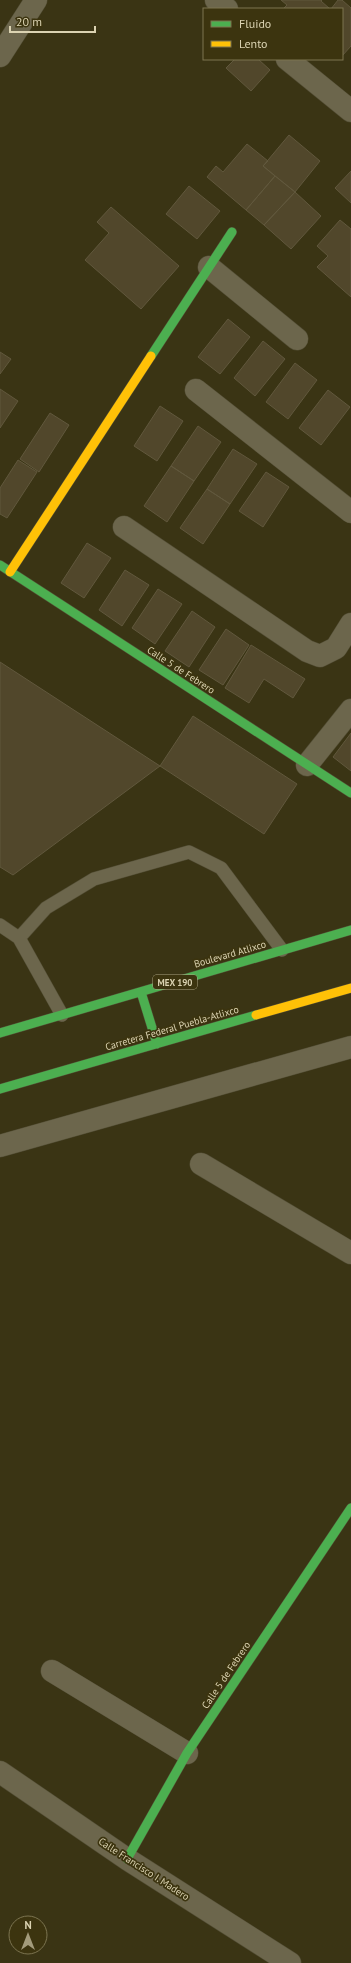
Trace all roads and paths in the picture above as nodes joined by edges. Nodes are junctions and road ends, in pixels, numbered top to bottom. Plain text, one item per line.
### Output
1 (36, 0) edge
2 (216, 0) edge
3 (226, 8) edge
4 (0, 56) edge
5 (289, 60) edge
6 (351, 111) edge
7 (232, 232) dead end
8 (209, 267) junction
9 (297, 339) dead end
10 (196, 390) dead end
11 (351, 512) edge
12 (124, 527) dead end
13 (0, 565) edge
14 (10, 572) junction
15 (351, 624) edge
16 (351, 710) edge
17 (307, 765) junction
18 (351, 793) edge
19 (0, 925) edge
20 (351, 930) edge
21 (19, 938) junction
22 (282, 950) junction
23 (351, 988) edge
24 (141, 992) junction
25 (62, 1015) junction
26 (0, 1033) edge
27 (157, 1044) junction
28 (351, 1047) edge
29 (0, 1089) edge
30 (0, 1146) edge
31 (201, 1164) dead end
32 (351, 1253) edge
33 (351, 1508) edge
34 (52, 1671) dead end
35 (187, 1753) junction
36 (0, 1772) edge
37 (127, 1859) junction
38 (268, 1957) edge
39 (290, 1963) edge

1 - 4 street
2 - 3 street
5 - 6 street
7 - 8 street
8 - 9 street
8 - 14 street
10 - 11 street
12 - 15 street
13 - 14 street, Calle 5 de Febrero
14 - 17 street, Calle 5 de Febrero
16 - 17 street
17 - 18 street, Calle 5 de Febrero
19 - 21 lane
20 - 22 street, Boulevard Atlixco / MEX 190
21 - 22 lane
21 - 25 lane
22 - 24 street, Boulevard Atlixco / MEX 190
23 - 27 street, Carretera Federal Puebla-Atlixco
24 - 25 street, Boulevard Atlixco / MEX 190
24 - 27 street
25 - 26 street, Boulevard Atlixco / MEX 190
27 - 29 street, Carretera Federal Puebla-Atlixco
28 - 30 street
31 - 32 street
33 - 35 street, Calle 5 de Febrero
34 - 35 street
35 - 37 street, Calle 5 de Febrero
36 - 37 street, Calle Francisco I. Madero
37 - 38 street, Calle Francisco I. Madero
38 - 39 street, Calle Francisco I. Madero

